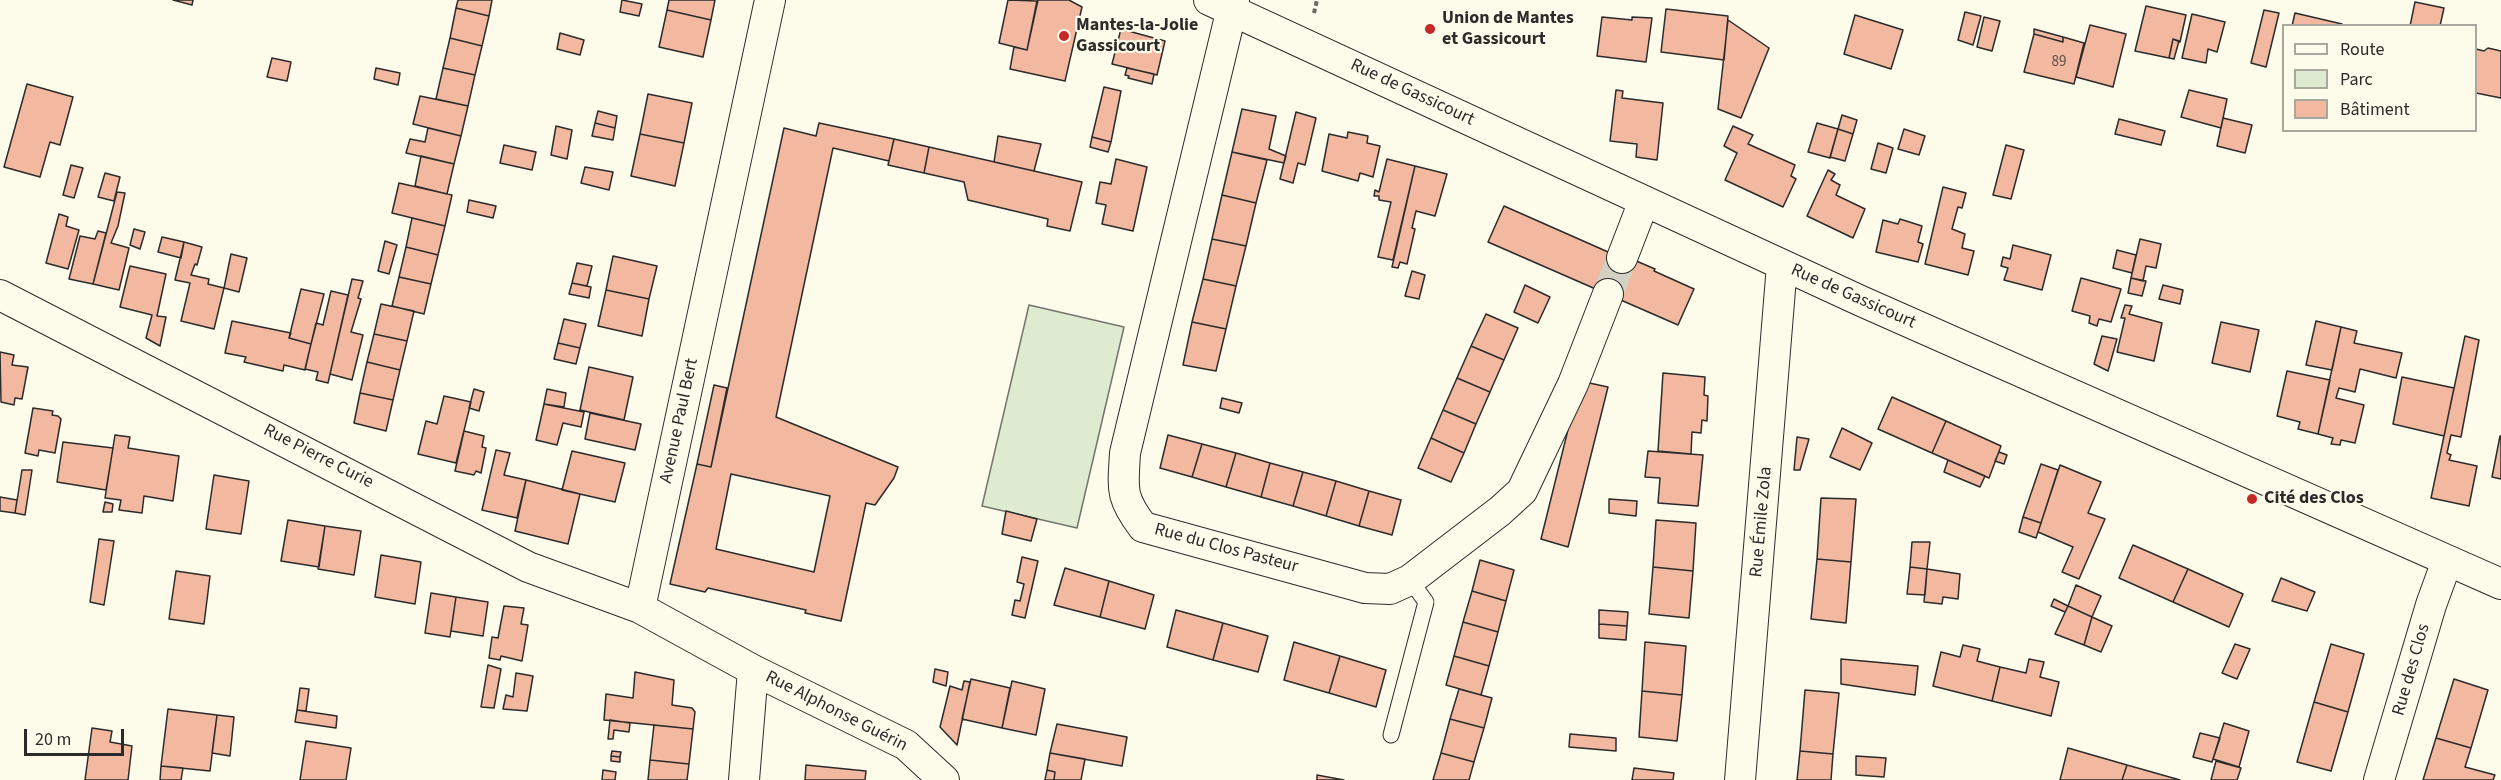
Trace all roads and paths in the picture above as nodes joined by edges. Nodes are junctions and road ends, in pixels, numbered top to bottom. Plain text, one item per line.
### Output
1 (770, 0) edge
2 (1225, 3) edge
3 (1644, 201) junction
4 (1622, 258) tunnel mouth
5 (1782, 265) junction
6 (1608, 294) tunnel mouth
7 (0, 295) edge
8 (2447, 561) junction
9 (1410, 580) junction
10 (2501, 584) edge
11 (640, 608) junction
12 (753, 670) junction
13 (1390, 735) dead end
14 (744, 780) edge
15 (944, 780) edge
16 (1740, 780) edge
17 (2379, 780) edge

1 - 11 street, Avenue Paul Bert
2 - 3 street, Rue de Gassicourt
2 - 9 street, Rue du Clos Pasteur
3 - 4 street
3 - 5 street, Rue de Gassicourt
5 - 8 street, Rue de Gassicourt
5 - 16 street, Rue Émile Zola
6 - 9 street, Rue du Clos Pasteur
7 - 11 street, Rue Pierre Curie
8 - 10 street, Rue de Gassicourt
8 - 17 street, Rue des Clos
9 - 13 lane
11 - 12 street
12 - 14 street
12 - 15 street, Rue Alphonse Guérin

